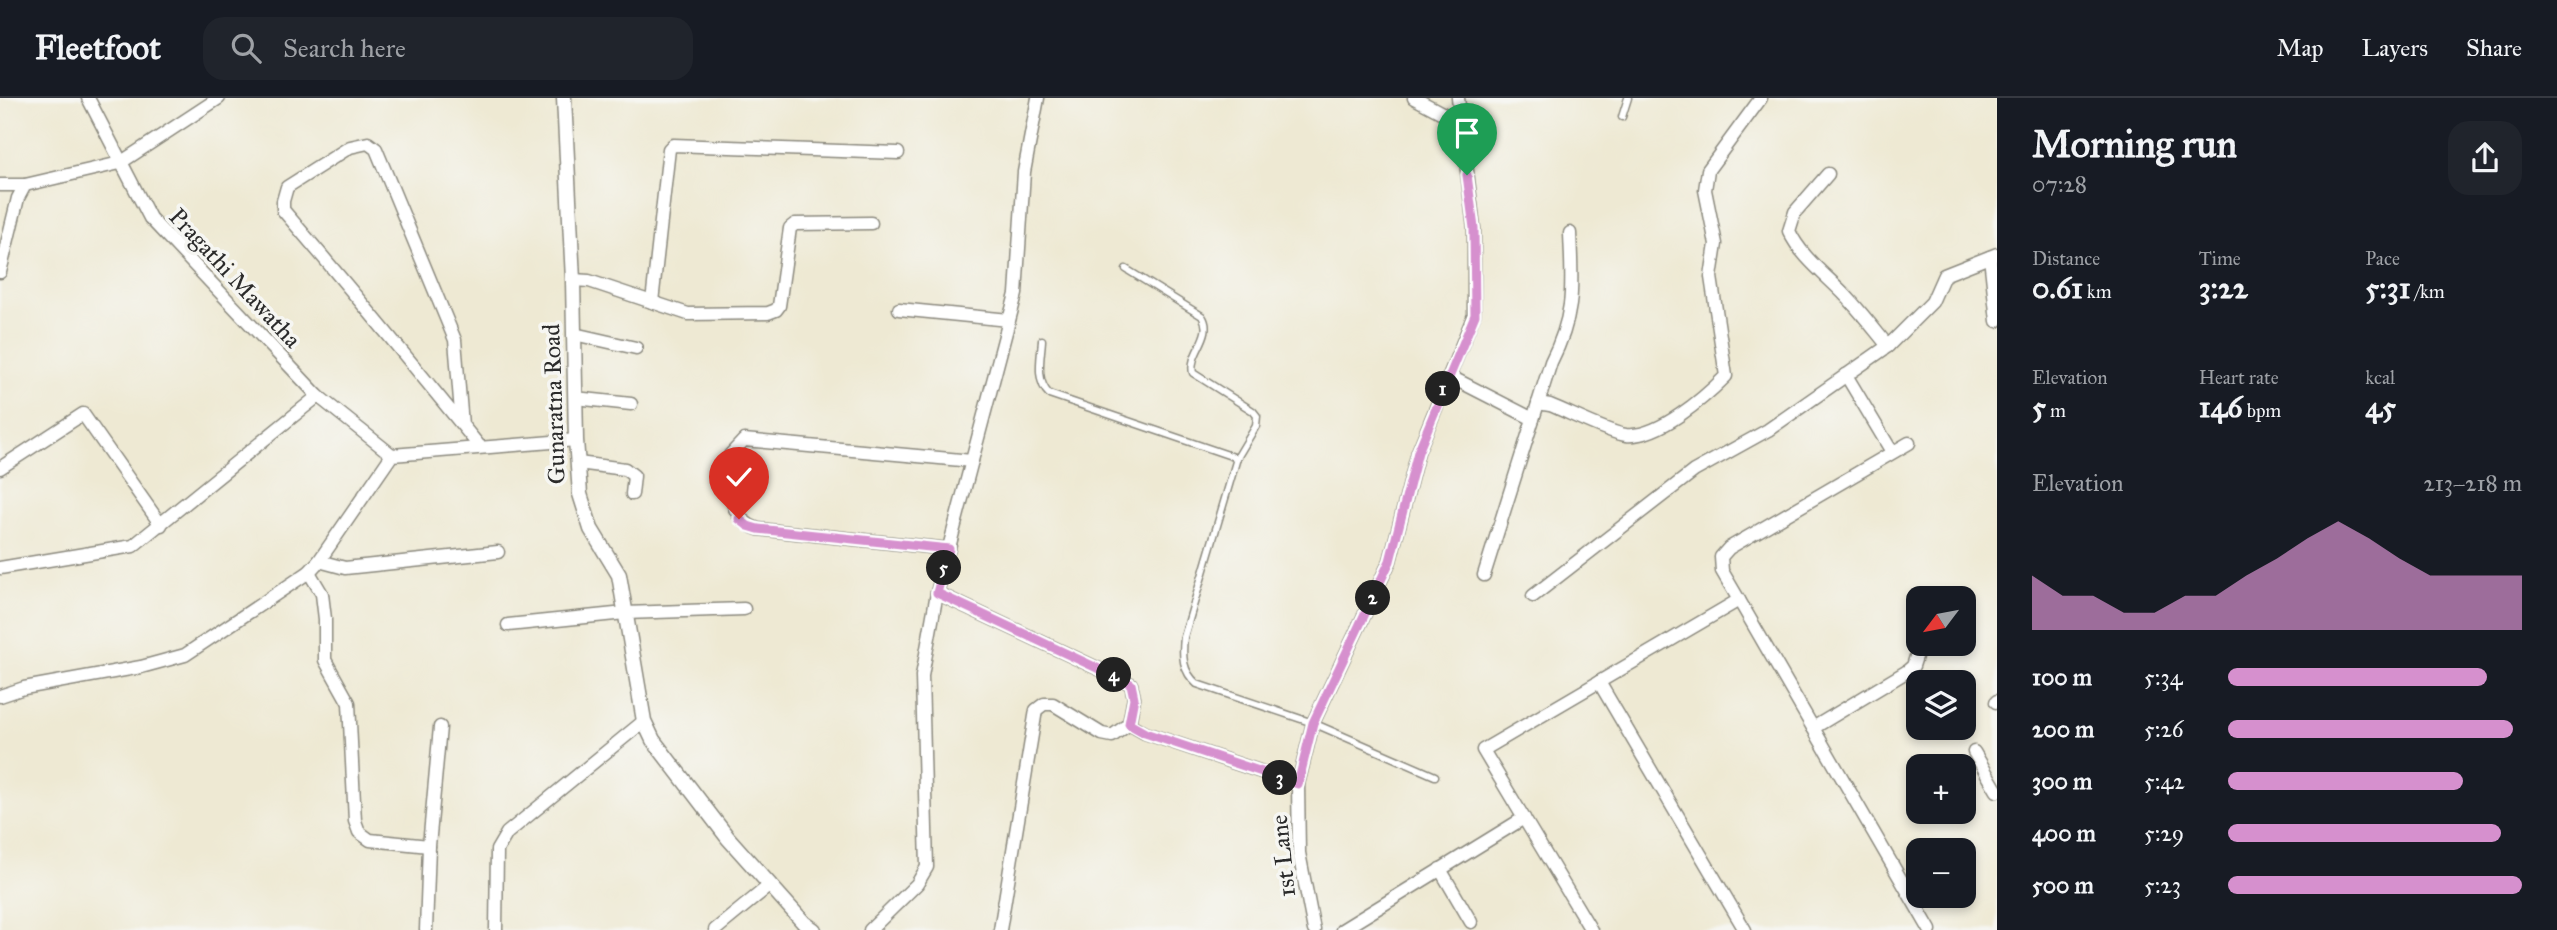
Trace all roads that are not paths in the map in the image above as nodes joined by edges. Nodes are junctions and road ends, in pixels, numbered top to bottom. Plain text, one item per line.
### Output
1 (88, 98) edge
2 (219, 98) edge
3 (564, 98) edge
4 (1038, 98) edge
5 (1414, 98) edge
6 (1458, 98) edge
7 (1628, 98) edge
8 (1760, 98) edge
9 (1622, 117) dead end
10 (1461, 123) junction
11 (898, 153) dead end
12 (120, 163) junction
13 (1828, 174) dead end
14 (0, 185) edge
15 (25, 185) junction
16 (871, 223) dead end
17 (1570, 233) dead end
18 (1993, 256) edge
19 (1126, 269) dead end
20 (0, 272) edge
21 (573, 280) junction
22 (652, 302) junction
23 (899, 310) dead end
24 (1009, 320) junction
25 (1997, 321) edge
26 (574, 334) junction
27 (1042, 340) dead end
28 (1888, 346) junction
29 (636, 348) dead end
30 (1846, 375) junction
31 (1448, 376) junction
32 (318, 397) junction
33 (575, 398) junction
34 (1538, 403) junction
35 (631, 404) dead end
36 (1533, 419) junction
37 (462, 425) junction
38 (576, 440) junction
39 (1909, 443) dead end
40 (480, 447) junction
41 (1892, 453) junction
42 (392, 455) junction
43 (1237, 458) junction
44 (972, 461) junction
45 (578, 463) junction
46 (0, 468) edge
47 (632, 494) dead end
48 (161, 525) junction
49 (949, 549) junction
50 (498, 552) dead end
51 (319, 562) junction
52 (0, 568) edge
53 (309, 572) junction
54 (1484, 575) dead end
55 (937, 593) junction
56 (1533, 596) dead end
57 (1739, 600) junction
58 (744, 609) dead end
59 (625, 613) junction
60 (508, 625) dead end
61 (1916, 656) edge
62 (1599, 682) junction
63 (0, 696) edge
64 (644, 721) junction
65 (1313, 723) junction
66 (1129, 724) junction
67 (440, 727) dead end
68 (1813, 728) junction
69 (1974, 752) dead end
70 (1435, 776) dead end
71 (1298, 784) junction
72 (1997, 791) edge
73 (1524, 818) junction
74 (429, 846) junction
75 (1440, 869) junction
76 (769, 885) junction
77 (1471, 922) dead end
78 (426, 930) edge
79 (496, 930) edge
80 (715, 930) edge
81 (814, 930) edge
82 (870, 930) edge
83 (1000, 930) edge
84 (1314, 930) edge
85 (1342, 930) edge
86 (1591, 930) edge
87 (1745, 930) edge
88 (1930, 930) edge

1 - 12 street, Pragathi Mawatha
2 - 12 street
3 - 21 street, Gunaratna Road
4 - 24 street
5 - 10 street
6 - 10 street, 1st Lane
7 - 9 lane
8 - 34 street
10 - 31 street, 1st Lane
11 - 22 street
12 - 15 street
12 - 32 street, Pragathi Mawatha
13 - 28 street
14 - 15 street
15 - 20 street
16 - 22 street
17 - 34 street
18 - 25 street
18 - 28 street
19 - 43 lane
21 - 22 street
21 - 26 street, Gunaratna Road
23 - 24 street
24 - 44 street
26 - 29 street
26 - 33 street, Gunaratna Road
27 - 43 lane
28 - 30 street
30 - 41 street
30 - 56 street
31 - 36 street
31 - 65 street, 1st Lane
32 - 42 street, Pragathi Mawatha
32 - 48 street
33 - 35 street
33 - 38 street, Gunaratna Road
34 - 36 street
36 - 54 street
37 - 37 street
37 - 40 street
38 - 40 street
38 - 45 street, Gunaratna Road
39 - 41 street
40 - 42 street
41 - 57 street
42 - 51 street
43 - 65 lane
44 - 49 street
44 - 49 street
45 - 47 street
45 - 59 street, Gunaratna Road
46 - 48 street
48 - 52 street
49 - 55 street
50 - 51 street
51 - 53 street
53 - 63 street
53 - 74 street
55 - 66 street
55 - 82 street
57 - 62 street
57 - 68 street
58 - 59 street
59 - 60 street
59 - 64 street, Gunaratna Road
61 - 68 street
62 - 73 street
62 - 87 street
64 - 76 street, Gunaratna Road
64 - 79 street
65 - 70 lane
65 - 71 street, 1st Lane
66 - 71 street
66 - 83 street
67 - 74 street
68 - 88 street
69 - 72 street
71 - 84 street, 1st Lane
73 - 75 street
73 - 86 street
74 - 78 street
75 - 77 street
75 - 85 street
76 - 80 street
76 - 81 street, Gunaratna Road

